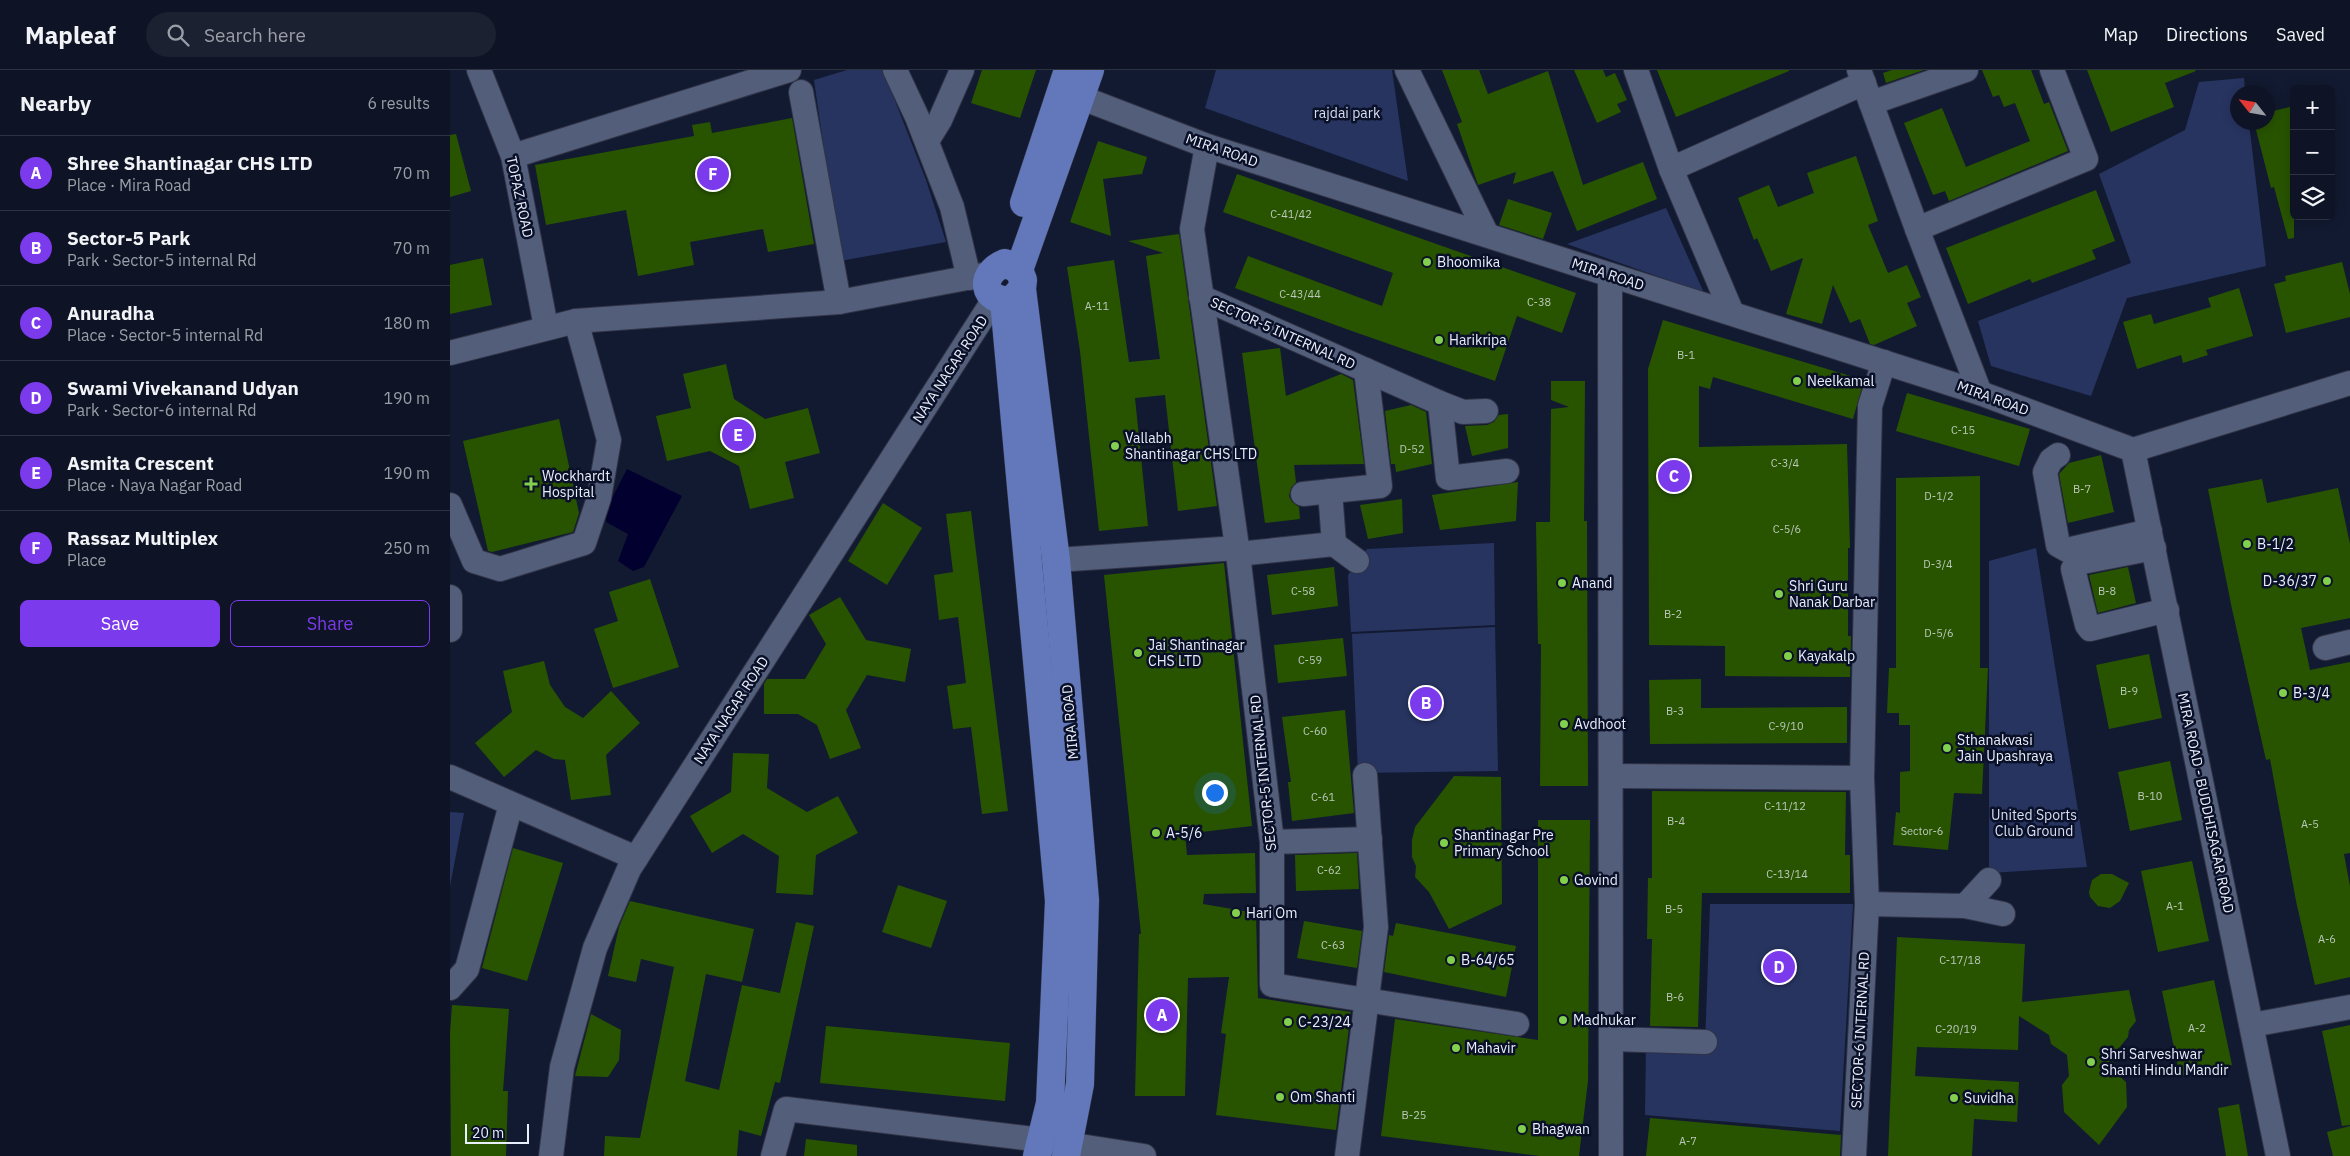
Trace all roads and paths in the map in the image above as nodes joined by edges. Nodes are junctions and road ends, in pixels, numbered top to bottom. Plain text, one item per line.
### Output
1 (479, 70) edge
2 (788, 70) edge
3 (895, 70) edge
4 (962, 70) edge
5 (1090, 70) edge
6 (1407, 70) edge
7 (1636, 70) edge
8 (1966, 70) edge
9 (2052, 70) edge
10 (1070, 86) edge
11 (1864, 86) edge
12 (801, 92) dead end
13 (926, 141) junction
14 (1207, 146) junction
15 (513, 156) junction
16 (1671, 169) junction
17 (1917, 228) junction
18 (1487, 235) junction
19 (1610, 275) junction
20 (1000, 282) junction
21 (1201, 297) junction
22 (839, 302) junction
23 (1732, 313) junction
24 (576, 321) junction
25 (546, 327) junction
26 (450, 353) edge
27 (1884, 362) junction
28 (1366, 370) junction
29 (2350, 383) edge
30 (1980, 392) junction
31 (1440, 403) junction
32 (1486, 411) dead end
33 (2133, 450) junction
34 (2058, 455) dead end
35 (1507, 472) dead end
36 (1330, 491) junction
37 (1303, 494) dead end
38 (450, 505) edge
39 (2152, 539) junction
40 (1334, 544) junction
41 (1237, 551) junction
42 (1056, 560) junction
43 (1357, 561) dead end
44 (2166, 610) junction
45 (2350, 642) edge
46 (2325, 648) dead end
47 (1365, 775) dead end
48 (1612, 776) junction
49 (450, 777) edge
50 (1862, 778) junction
51 (511, 804) junction
52 (1370, 839) junction
53 (1272, 842) junction
54 (636, 858) junction
55 (1989, 880) dead end
56 (1867, 904) junction
57 (1965, 906) junction
58 (2003, 914) dead end
59 (450, 988) edge
60 (1368, 1000) junction
61 (2350, 1007) edge
62 (1517, 1024) dead end
63 (2252, 1025) junction
64 (1611, 1039) junction
65 (1706, 1042) dead end
66 (1039, 1148) edge
67 (1068, 1150) edge
68 (551, 1156) edge
69 (773, 1156) edge
70 (1144, 1156) edge
71 (1347, 1156) edge
72 (1611, 1156) edge
73 (1854, 1156) edge
74 (2278, 1156) edge

1 - 15 street, TOPAZ ROAD
2 - 15 street
3 - 13 street
4 - 13 street
5 - 10 main road, MIRA ROAD
6 - 18 street
7 - 16 street
8 - 11 street
9 - 17 street
10 - 14 street, MIRA ROAD
10 - 20 main road, MIRA ROAD
11 - 16 street
11 - 17 street
12 - 22 street
13 - 20 street
14 - 18 street, MIRA ROAD
14 - 21 street, SECTOR-5 INTERNAL RD
15 - 25 street, TOPAZ ROAD
16 - 23 street
17 - 30 street
18 - 19 street, MIRA ROAD
19 - 23 street, MIRA ROAD
19 - 48 street
20 - 22 street
20 - 42 main road, MIRA ROAD
20 - 54 street, NAYA NAGAR ROAD
20 - 66 main road, MIRA ROAD
21 - 28 street, SECTOR-5 INTERNAL RD
21 - 41 street, SECTOR-5 INTERNAL RD
22 - 24 street
23 - 27 street, MIRA ROAD
24 - 25 street
24 - 38 street
25 - 26 street
27 - 30 street, MIRA ROAD
27 - 50 street, SECTOR-6 INTERNAL RD
28 - 31 street, SECTOR-5 INTERNAL RD
28 - 36 street, SECTOR-5 INTERNAL RD
29 - 33 street
30 - 33 street, MIRA ROAD
31 - 32 street, SECTOR-5 INTERNAL RD
31 - 35 street
33 - 39 street, MIRA ROAD - BUDDHISAGAR ROAD
34 - 39 street
36 - 37 street, SECTOR-5 INTERNAL RD
36 - 40 street
39 - 44 street, MIRA ROAD - BUDDHISAGAR ROAD
39 - 44 street
40 - 41 street
40 - 43 street
41 - 42 street
41 - 53 street, SECTOR-5 INTERNAL RD
42 - 67 main road, MIRA ROAD
44 - 63 street, MIRA ROAD - BUDDHISAGAR ROAD
45 - 46 street
47 - 52 street
48 - 50 street
48 - 64 street
49 - 51 street
50 - 56 street, SECTOR-6 INTERNAL RD
51 - 54 street
51 - 59 street
52 - 53 street
52 - 60 street
53 - 60 street, SECTOR-5 INTERNAL RD
54 - 68 street, NAYA NAGAR ROAD
55 - 57 street
56 - 57 street
56 - 73 street, SECTOR-6 INTERNAL RD
57 - 58 street
60 - 62 street, SECTOR-5 INTERNAL RD
60 - 71 street
61 - 63 street
63 - 74 street, MIRA ROAD - BUDDHISAGAR ROAD
64 - 65 street
64 - 72 street
66 - 67 street
66 - 69 street
67 - 70 street

